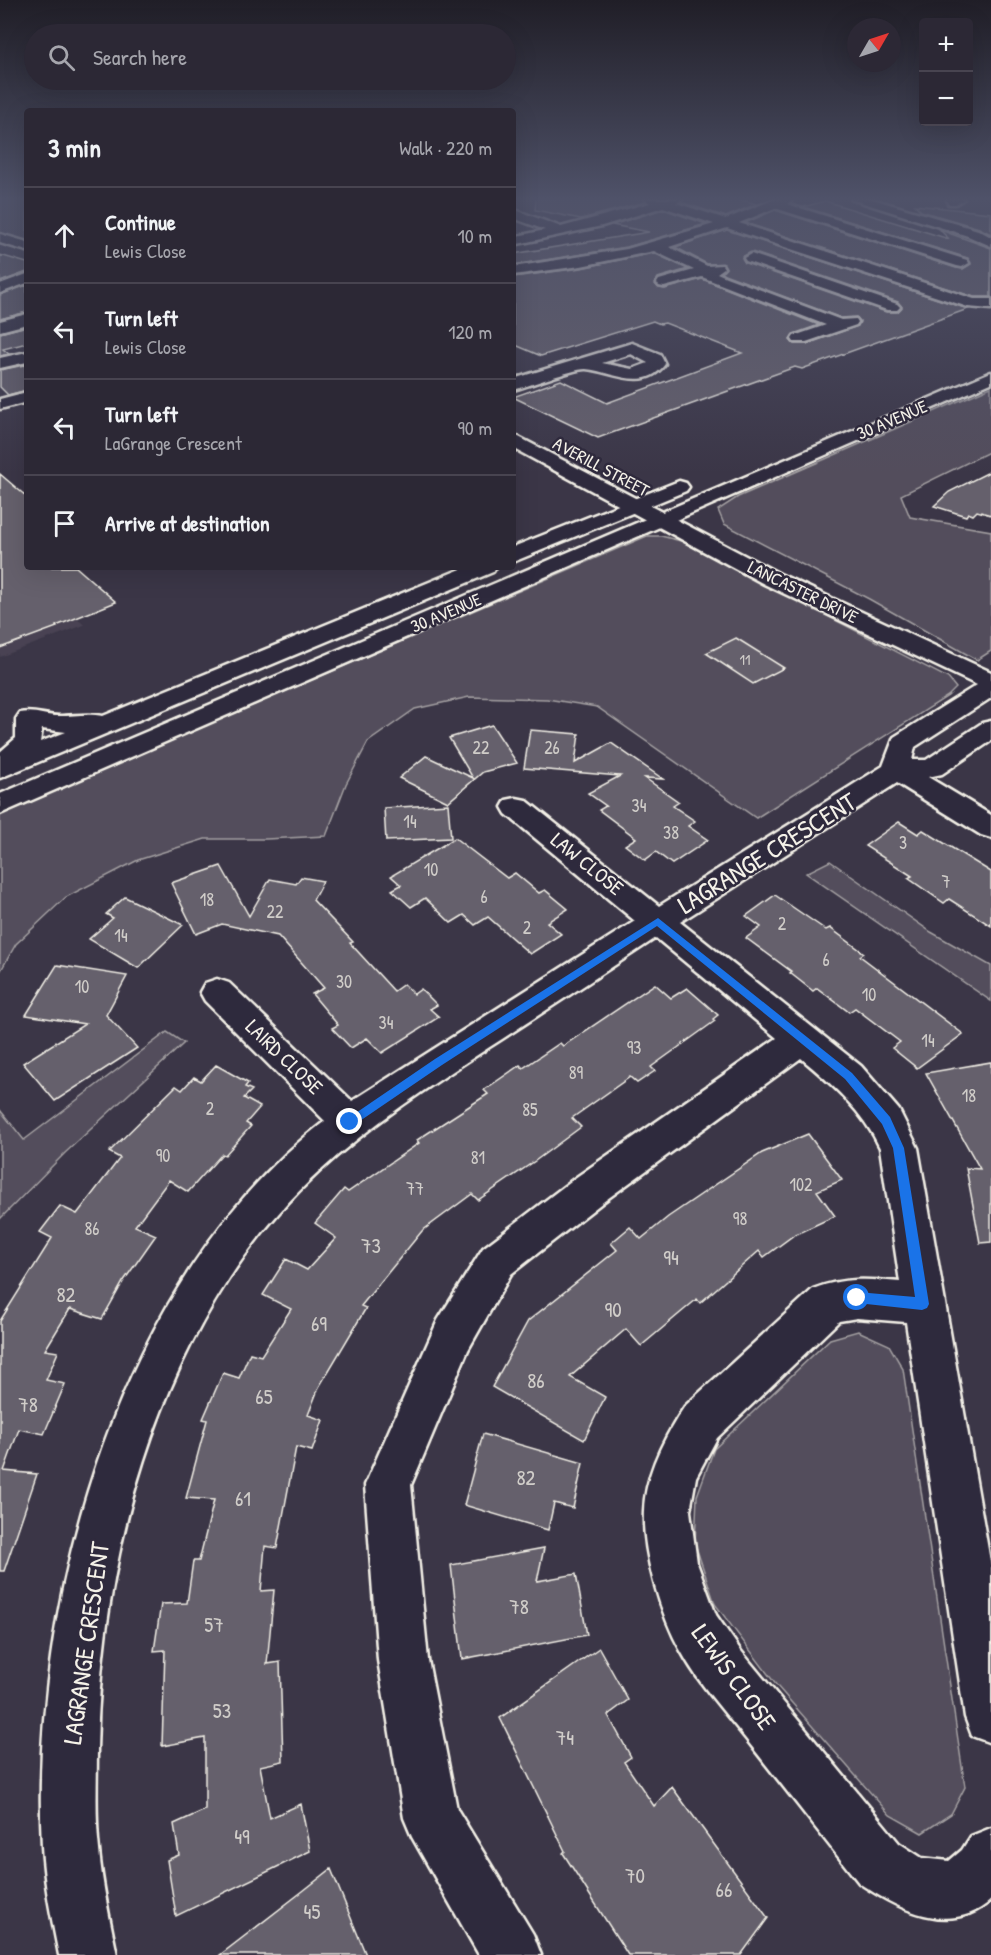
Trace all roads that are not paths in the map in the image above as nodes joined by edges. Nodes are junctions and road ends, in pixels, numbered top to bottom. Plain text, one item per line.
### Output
1 (751, 290) edge
2 (864, 290) edge
3 (933, 290) edge
4 (991, 304) edge
5 (24, 320) edge
6 (841, 325) junction
7 (0, 326) edge
8 (800, 339) dead end
9 (24, 358) edge
10 (0, 363) edge
11 (586, 363) dead end
12 (991, 377) edge
13 (516, 384) edge
14 (24, 398) edge
15 (0, 404) edge
16 (516, 422) edge
17 (516, 442) edge
18 (693, 482) dead end
19 (635, 505) junction
20 (667, 508) junction
21 (516, 554) edge
22 (478, 570) edge
23 (986, 681) edge
24 (120, 718) junction
25 (991, 729) edge
26 (0, 767) edge
27 (896, 770) junction
28 (0, 805) edge
29 (516, 807) dead end
30 (991, 828) edge
31 (658, 921) junction
32 (217, 992) dead end
33 (802, 1039) junction
34 (350, 1122) junction
35 (922, 1304) junction
36 (991, 1718) edge
37 (991, 1856) edge
38 (88, 1955) edge
39 (512, 1955) edge

1 - 6 street
2 - 6 street
3 - 4 street
5 - 7 street
6 - 8 street
9 - 10 street
11 - 13 street
12 - 20 street, 30 AVENUE
14 - 15 street
16 - 20 street, AVERILL STREET
17 - 19 street, AVERILL STREET
18 - 20 street, 30 AVENUE
19 - 20 street, LANCASTER DRIVE
19 - 21 street
20 - 23 street, LANCASTER DRIVE
20 - 28 street, 30 AVENUE
22 - 24 street, 30 AVENUE
23 - 27 street
24 - 26 street, 30 AVENUE
24 - 26 street
25 - 27 street, LAGRANGE CRESCENT
27 - 30 street
27 - 31 street, LAGRANGE CRESCENT
29 - 31 street, LAW CLOSE
31 - 33 street
31 - 34 street, LAGRANGE CRESCENT
32 - 34 street, LAIRD CLOSE
33 - 35 street
33 - 39 street
34 - 38 street, LAGRANGE CRESCENT
35 - 36 street
35 - 37 street, LEWIS CLOSE

